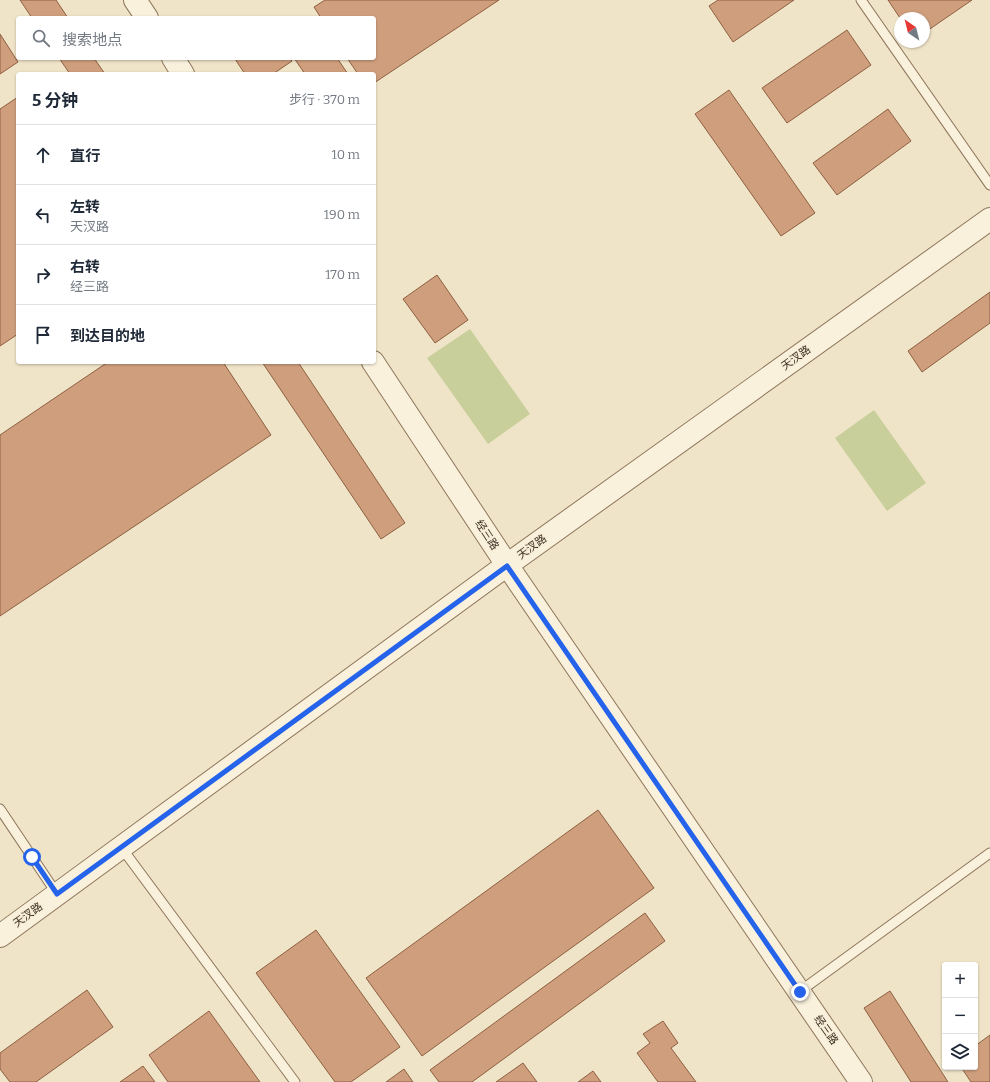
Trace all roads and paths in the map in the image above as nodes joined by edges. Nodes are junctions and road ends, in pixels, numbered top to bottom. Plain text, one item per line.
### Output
1 (135, 0) edge
2 (861, 0) edge
3 (145, 16) edge
4 (174, 60) edge
5 (182, 72) edge
6 (990, 185) edge
7 (990, 219) edge
8 (374, 364) edge
9 (507, 566) junction
10 (0, 808) edge
11 (121, 847) junction
12 (990, 853) edge
13 (57, 894) junction
14 (0, 936) edge
15 (800, 992) junction
16 (295, 1082) edge
17 (861, 1082) edge

1 - 3 street
2 - 6 lane
4 - 5 street
7 - 9 street, 天汊路
8 - 9 street, 经三路
9 - 11 street, 天汊路
9 - 15 street, 经三路
10 - 13 lane
11 - 13 street, 天汊路
11 - 16 lane
12 - 15 lane
13 - 14 street, 天汊路
15 - 17 street, 经三路

